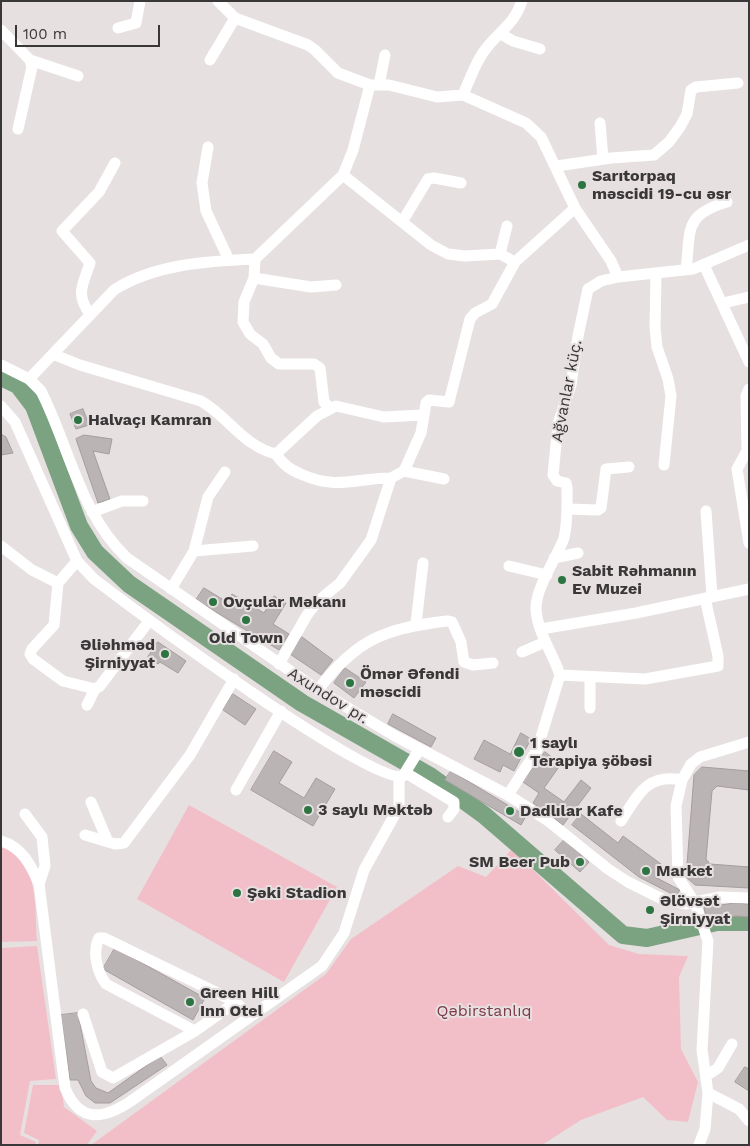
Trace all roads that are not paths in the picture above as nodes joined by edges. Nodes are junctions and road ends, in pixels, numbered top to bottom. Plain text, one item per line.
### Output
1 (140, 1) edge
2 (218, 1) edge
3 (522, 1) edge
4 (235, 18) junction
5 (118, 28) dead end
6 (1, 30) edge
7 (502, 34) junction
8 (540, 49) dead end
9 (385, 55) dead end
10 (30, 60) junction
11 (210, 60) dead end
12 (78, 76) dead end
13 (738, 83) dead end
14 (374, 85) junction
15 (463, 94) junction
16 (600, 123) dead end
17 (18, 129) dead end
18 (208, 147) dead end
19 (604, 159) junction
20 (115, 163) dead end
21 (557, 166) junction
22 (343, 175) junction
23 (461, 182) dead end
24 (727, 202) dead end
25 (575, 208) junction
26 (402, 222) junction
27 (508, 226) dead end
28 (749, 245) edge
29 (500, 254) junction
30 (255, 259) junction
31 (229, 260) junction
32 (515, 262) junction
33 (704, 266) junction
34 (686, 270) junction
35 (656, 274) junction
36 (618, 277) junction
37 (254, 278) junction
38 (336, 285) dead end
39 (749, 297) edge
40 (723, 303) junction
41 (90, 314) junction
42 (55, 355) junction
43 (749, 362) edge
44 (1, 365) edge
45 (29, 379) junction
46 (749, 389) edge
47 (1, 406) edge
48 (330, 408) junction
49 (422, 416) junction
50 (276, 454) junction
51 (745, 463) edge
52 (664, 465) dead end
53 (629, 467) dead end
54 (404, 471) junction
55 (225, 472) dead end
56 (391, 478) junction
57 (444, 479) dead end
58 (143, 501) dead end
59 (566, 509) junction
60 (706, 511) dead end
61 (92, 512) junction
62 (749, 543) edge
63 (1, 546) edge
64 (252, 546) dead end
65 (194, 551) junction
66 (578, 553) dead end
67 (554, 558) junction
68 (77, 561) junction
69 (423, 564) dead end
70 (509, 566) dead end
71 (547, 575) junction
72 (58, 583) junction
73 (171, 589) junction
74 (749, 589) edge
75 (709, 597) junction
76 (149, 621) junction
77 (416, 624) junction
78 (541, 629) junction
79 (545, 642) junction
80 (522, 652) dead end
81 (493, 663) dead end
82 (279, 664) junction
83 (560, 675) junction
84 (590, 677) junction
85 (234, 679) junction
86 (95, 689) junction
87 (318, 690) junction
88 (87, 705) dead end
89 (590, 708) dead end
90 (281, 711) junction
91 (749, 742) edge
92 (417, 754) junction
93 (402, 775) junction
94 (682, 780) junction
95 (236, 790) dead end
96 (508, 795) junction
97 (91, 802) dead end
98 (25, 814) dead end
99 (448, 817) dead end
100 (621, 821) dead end
101 (86, 835) dead end
102 (4, 840) edge
103 (108, 842) junction
104 (39, 884) junction
105 (749, 898) edge
106 (695, 903) junction
107 (236, 1002) junction
108 (83, 1014) dead end
109 (250, 1018) junction
110 (195, 1031) junction
111 (732, 1044) dead end
112 (706, 1076) junction
113 (708, 1092) junction
114 (749, 1121) edge
115 (703, 1143) edge

1 - 5 street
2 - 4 street
3 - 7 street
4 - 11 street
4 - 14 street
6 - 10 street
7 - 8 street
7 - 15 street
9 - 14 street
10 - 12 street
10 - 17 street
13 - 19 street
14 - 15 street
14 - 22 street
15 - 21 street
16 - 19 street
18 - 31 street
19 - 21 street
20 - 41 street
21 - 25 street
22 - 26 street
22 - 30 street
23 - 26 street
24 - 34 street
25 - 32 street
25 - 36 street
26 - 29 street
27 - 29 street
28 - 33 street
29 - 32 street
30 - 31 street
30 - 37 street
31 - 41 street
32 - 49 street
33 - 34 street
33 - 40 street
34 - 35 street
35 - 36 street
35 - 52 street
36 - 59 street, Ağvanlar küç.
37 - 38 street
37 - 48 street
39 - 40 street
40 - 43 street
41 - 42 street
42 - 45 street
42 - 50 street
44 - 45 street, Axundov pr.
45 - 61 street, Axundov pr.
46 - 51 street
47 - 68 street
48 - 49 street
48 - 50 street
49 - 54 street
50 - 56 street
51 - 62 street
53 - 59 street
54 - 56 street
54 - 57 street
55 - 65 street
56 - 82 street
58 - 61 street
59 - 67 street, Ağvanlar küç.
60 - 75 street
61 - 73 street, Axundov pr.
63 - 72 street
64 - 65 street
65 - 73 street
66 - 67 street
67 - 71 street, Ağvanlar küç.
68 - 72 street
68 - 76 street
69 - 77 street
70 - 71 street
71 - 78 street, Ağvanlar küç.
72 - 86 street
73 - 82 street, Axundov pr.
74 - 75 street
75 - 78 street
75 - 84 street
76 - 85 street
76 - 86 street
77 - 81 street
77 - 87 street
78 - 79 street, Ağvanlar küç.
79 - 80 street
79 - 83 street, Ağvanlar küç.
82 - 87 street, Axundov pr.
83 - 84 street
83 - 96 street
84 - 89 street
85 - 90 street
85 - 103 street
86 - 88 street
87 - 92 street, Axundov pr.
90 - 93 street
90 - 95 street
91 - 94 street
92 - 93 street
92 - 96 street, Axundov pr.
93 - 99 street
93 - 109 street
94 - 100 street
94 - 106 street
96 - 106 street, Axundov pr.
97 - 103 street
98 - 104 street
101 - 103 street
102 - 104 street
104 - 109 street
105 - 106 street, Axundov pr.
106 - 112 street
107 - 109 street
107 - 110 street
107 - 110 street
108 - 110 street
111 - 112 street
112 - 113 street
113 - 114 street
113 - 115 street

